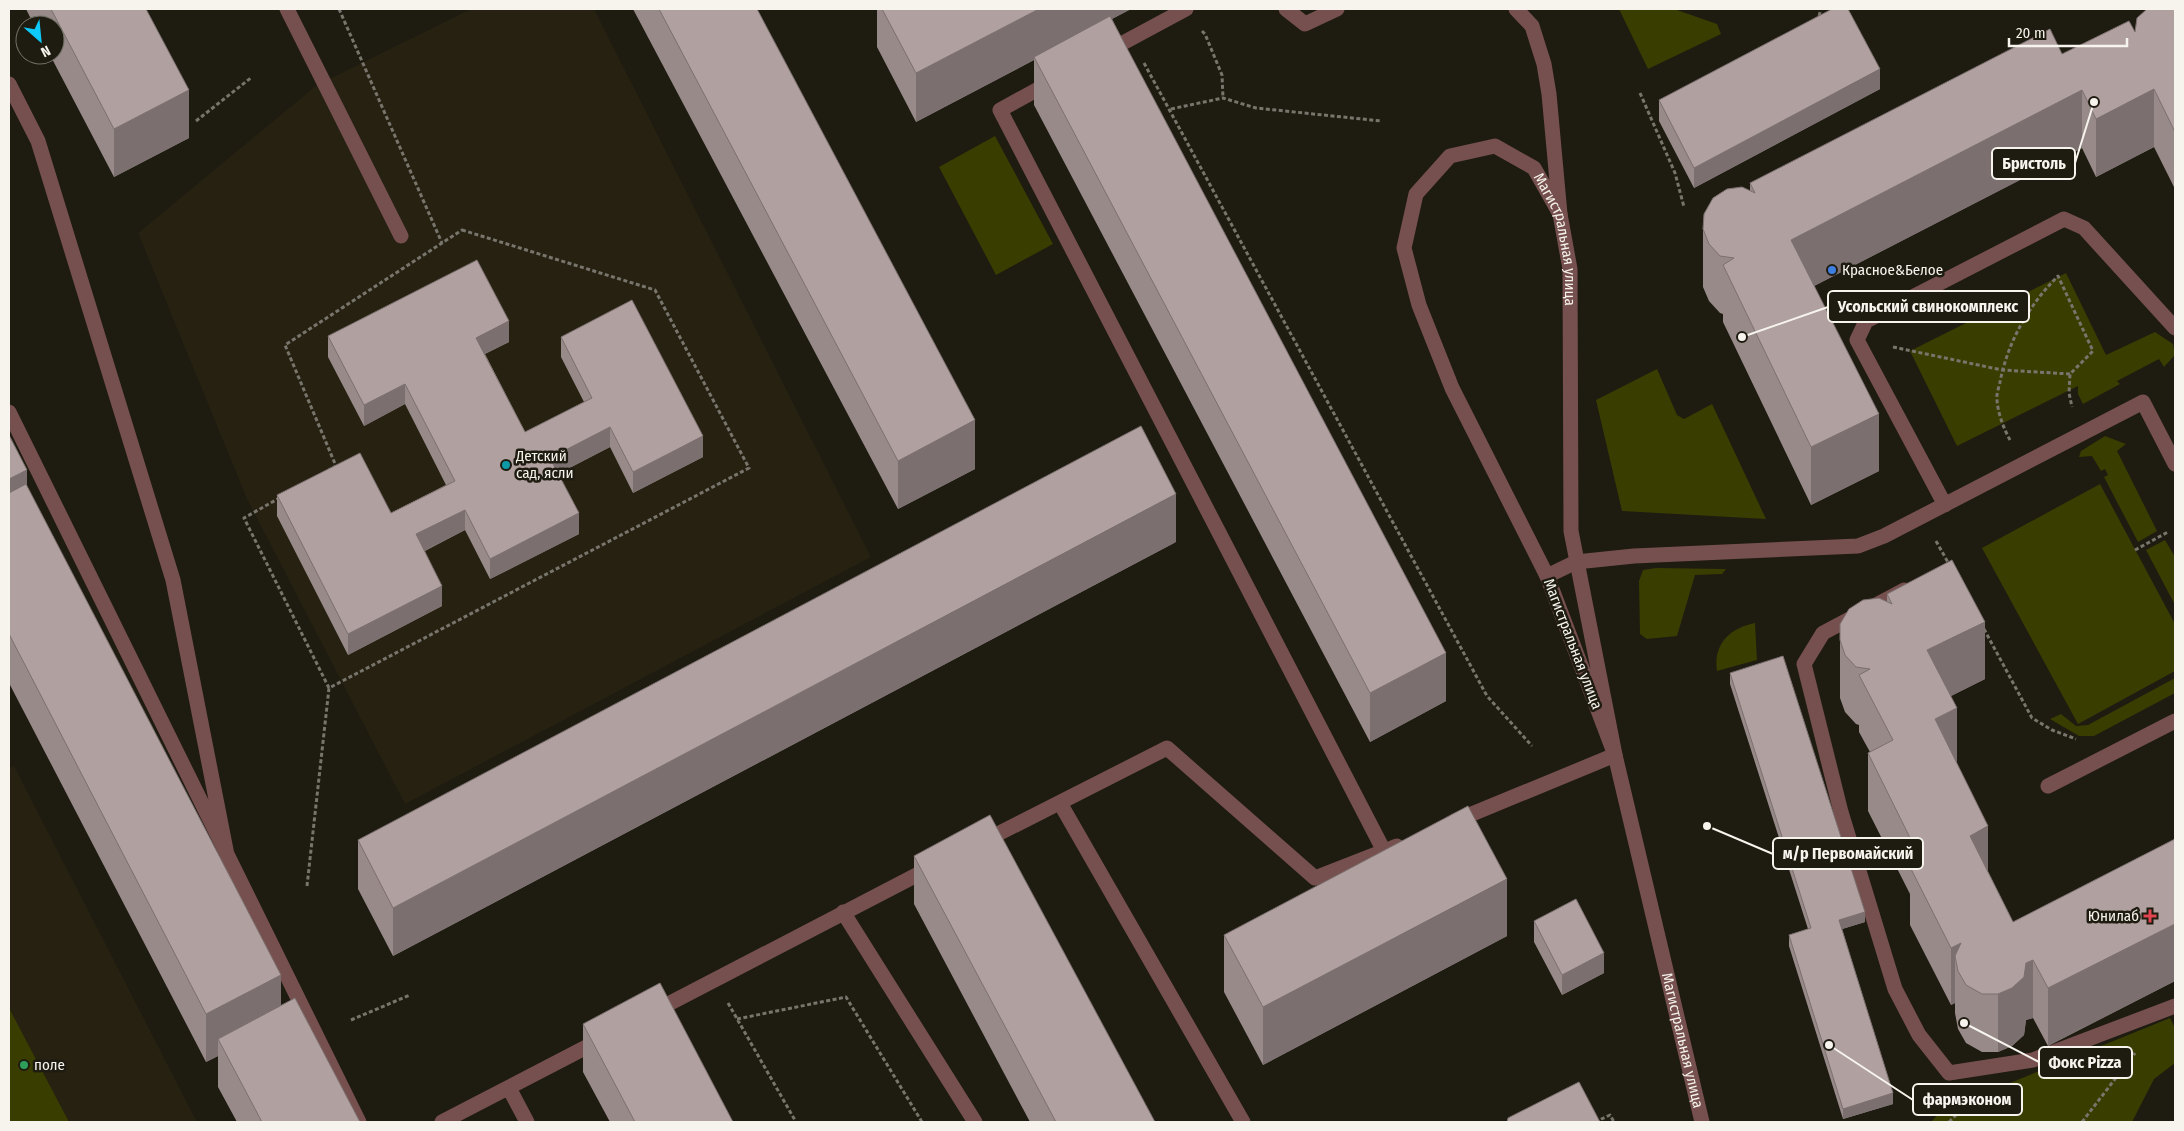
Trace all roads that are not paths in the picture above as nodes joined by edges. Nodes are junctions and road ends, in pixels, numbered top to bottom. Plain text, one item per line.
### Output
1 (287, 9) edge
2 (1286, 9) edge
3 (1337, 9) edge
4 (1516, 9) edge
5 (1182, 11) edge
6 (1096, 58) edge
7 (1061, 77) edge
8 (9, 84) edge
9 (1560, 214) junction
10 (402, 236) dead end
11 (2175, 328) edge
12 (9, 412) edge
13 (2175, 464) edge
14 (1945, 504) junction
15 (1576, 562) junction
16 (1546, 576) junction
17 (1905, 589) edge
18 (2175, 721) edge
19 (1615, 755) junction
20 (2048, 786) dead end
21 (1060, 803) junction
22 (1438, 828) edge
23 (1411, 840) edge
24 (973, 847) edge
25 (1384, 851) junction
26 (227, 855) junction
27 (947, 860) edge
28 (842, 912) junction
29 (2175, 1006) edge
30 (637, 1020) edge
31 (612, 1034) edge
32 (509, 1088) junction
33 (359, 1122) edge
34 (442, 1122) edge
35 (527, 1122) edge
36 (975, 1122) edge
37 (1243, 1122) edge
38 (1702, 1122) edge

1 - 10 street
2 - 3 street
4 - 9 street
5 - 6 street
7 - 25 street
8 - 26 street
9 - 15 street, Магистральная улица
9 - 16 street, Магистральная улица
11 - 14 street
12 - 26 street
13 - 14 street
14 - 15 street
15 - 16 street
15 - 19 street, Магистральная улица
16 - 19 street, Магистральная улица
17 - 29 street
18 - 20 street
19 - 22 street
19 - 38 street, Магистральная улица
21 - 24 street
21 - 25 street
21 - 37 street
23 - 25 street
26 - 33 street
27 - 28 street
28 - 30 street
28 - 36 street
31 - 32 street
32 - 34 street
32 - 35 street

